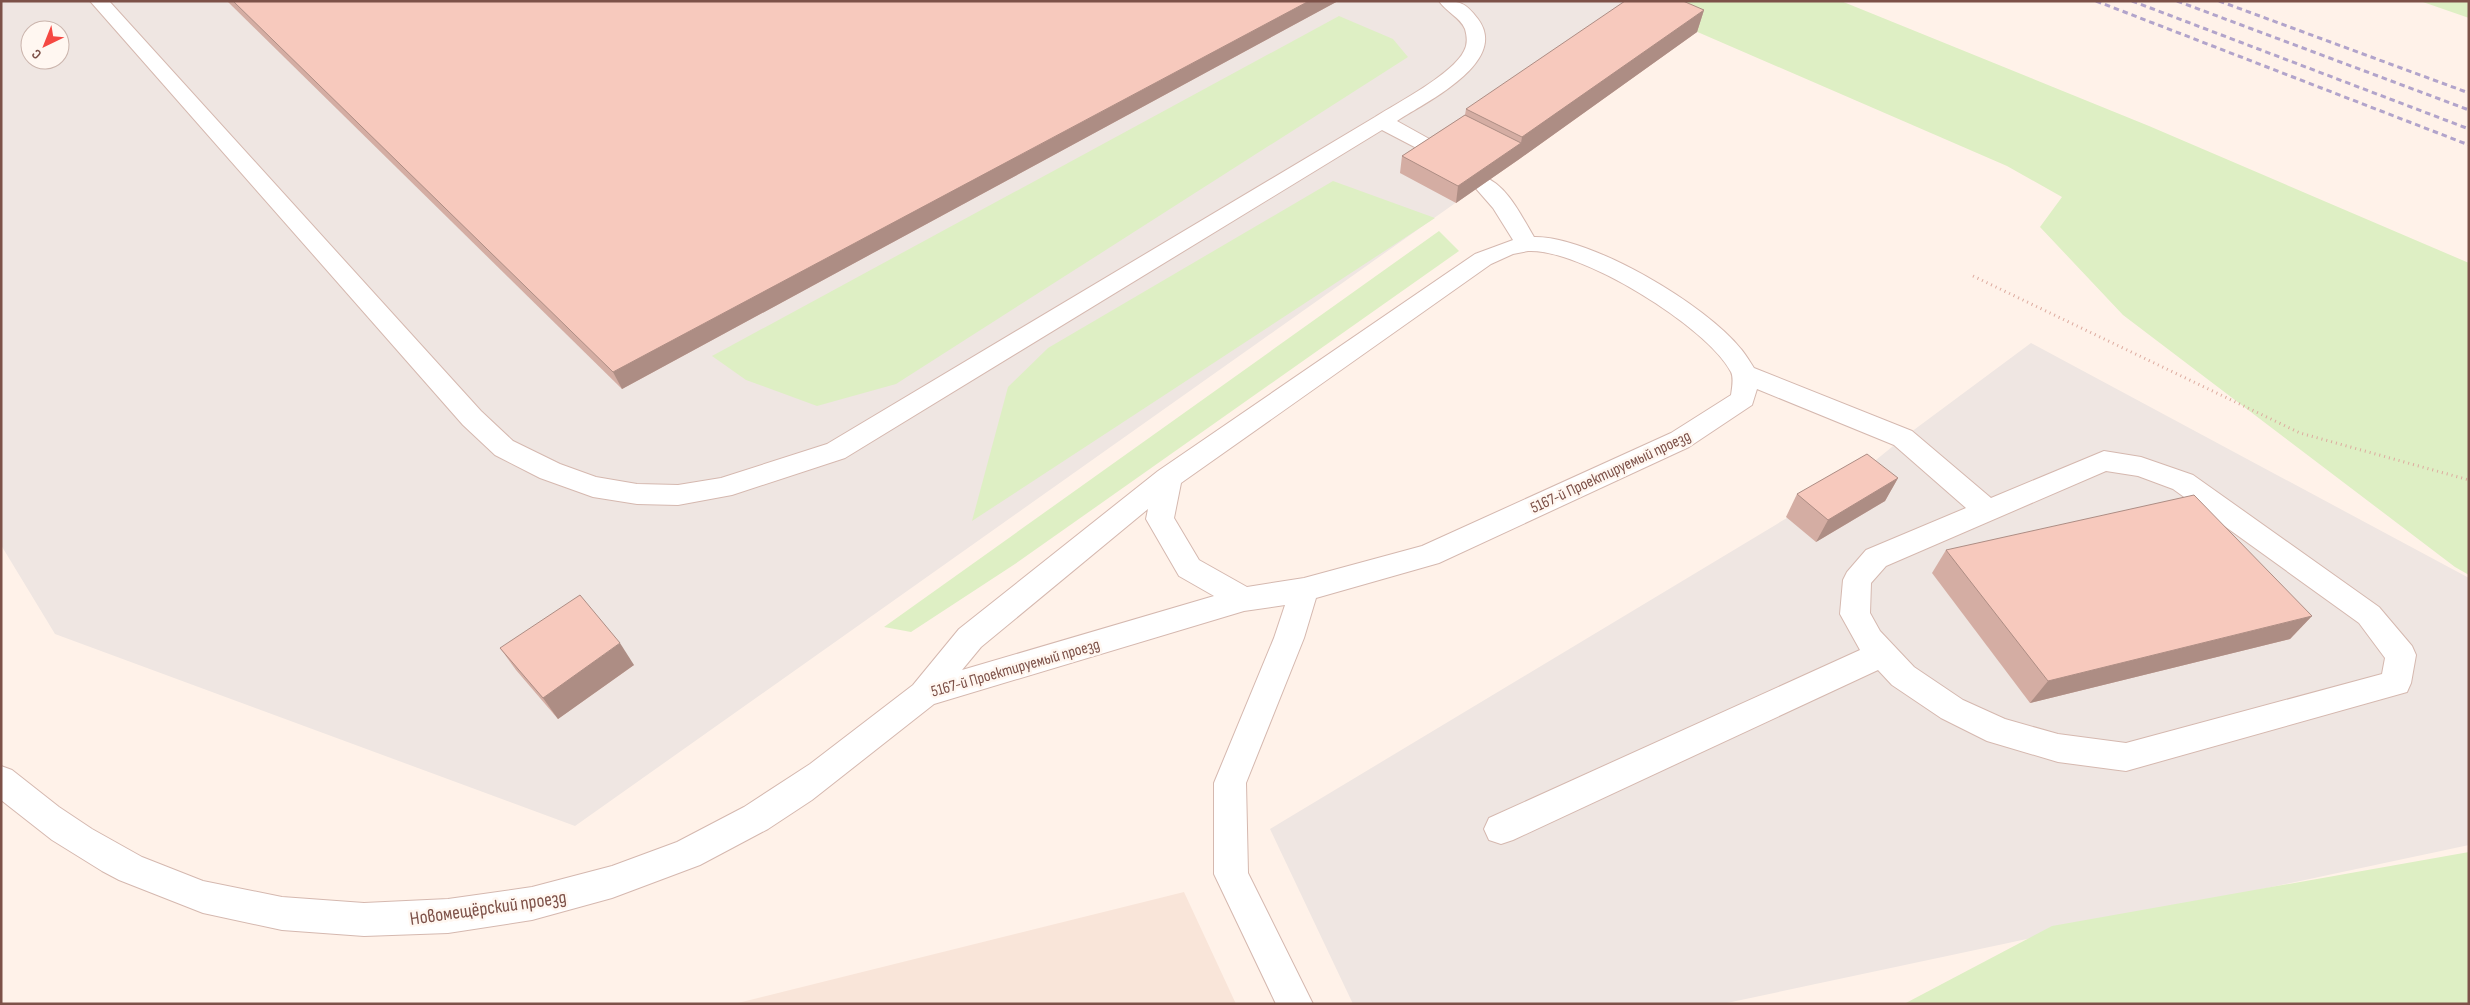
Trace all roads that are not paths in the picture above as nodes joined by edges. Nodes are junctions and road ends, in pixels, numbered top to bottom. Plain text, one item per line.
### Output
1 (99, 1) edge
2 (1448, 1) edge
3 (1382, 121) junction
4 (1435, 150) edge
5 (1483, 184) edge
6 (1527, 244) junction
7 (1744, 374) junction
8 (1168, 478) junction
9 (1988, 511) junction
10 (1304, 590) junction
11 (1244, 599) junction
12 (1882, 654) junction
13 (924, 694) junction
14 (1, 780) edge
15 (1501, 829) dead end
16 (1295, 1004) edge

1 - 3 street
2 - 3 street
3 - 4 street
5 - 6 street
6 - 7 street, 5167-й Проектируемый проезд
6 - 8 street, 5167-й Проектируемый проезд
7 - 9 street
7 - 10 street, 5167-й Проектируемый проезд
8 - 11 street
8 - 13 street, 5167-й Проектируемый проезд
9 - 12 street
9 - 12 street
10 - 11 street, 5167-й Проектируемый проезд
10 - 16 street
11 - 13 street, 5167-й Проектируемый проезд
12 - 15 street
13 - 14 street, Новомещёрский проезд

